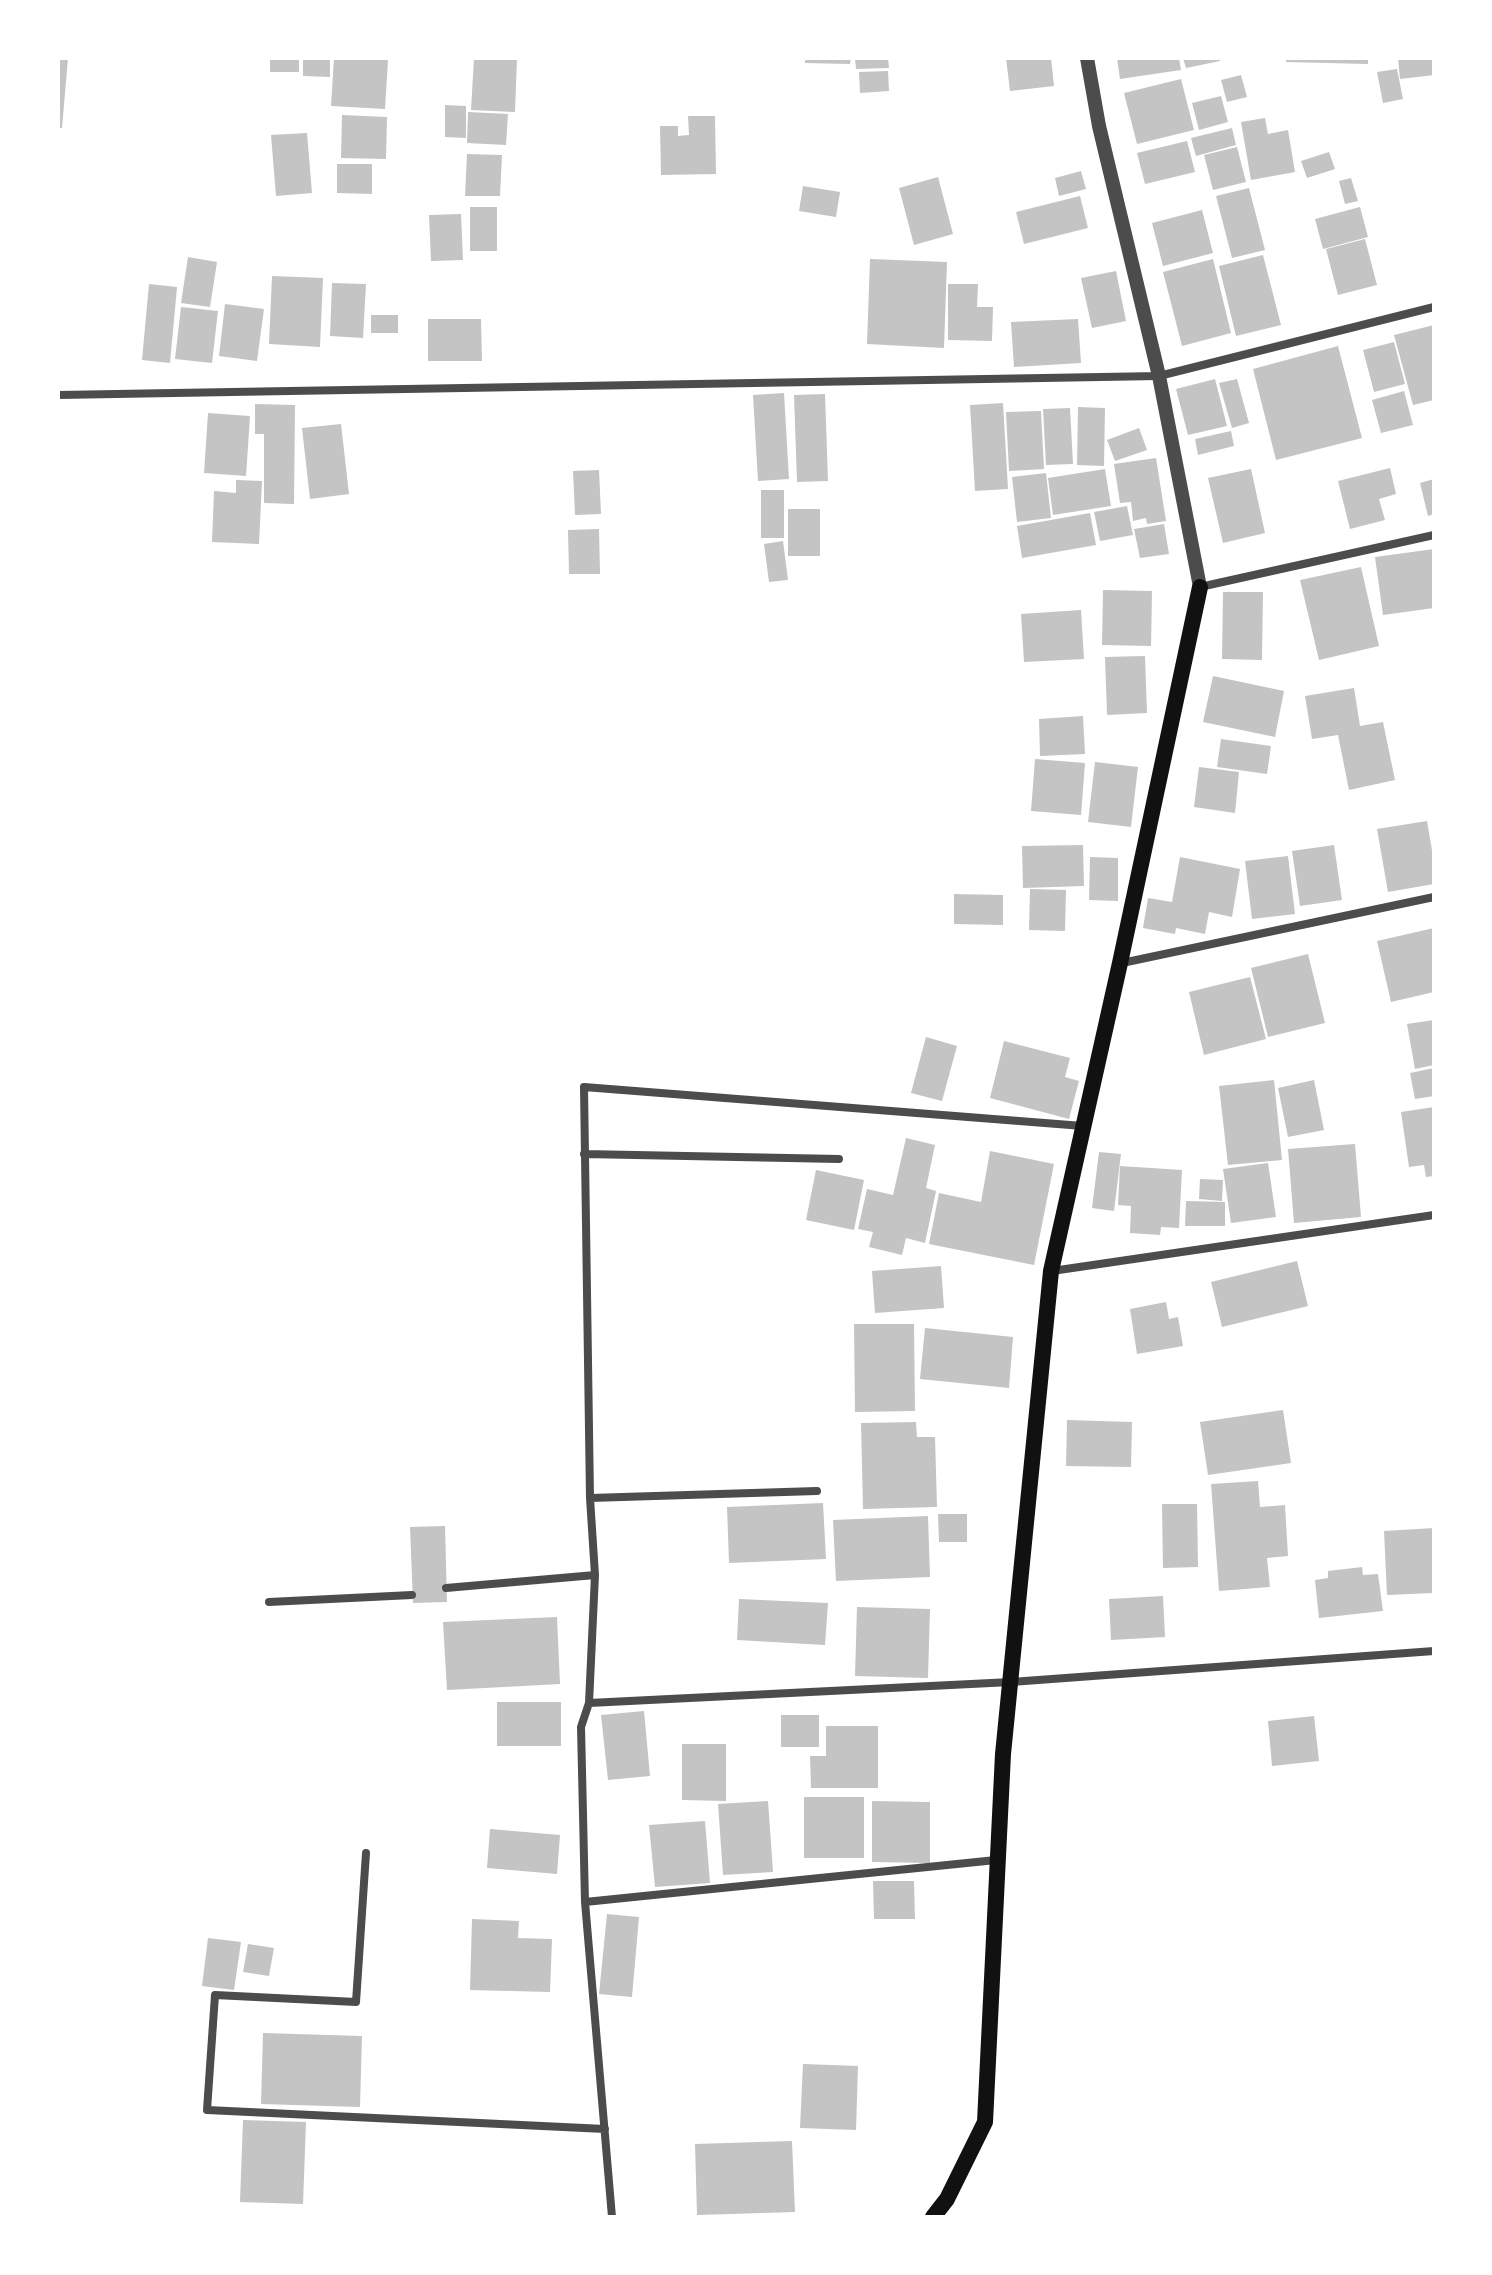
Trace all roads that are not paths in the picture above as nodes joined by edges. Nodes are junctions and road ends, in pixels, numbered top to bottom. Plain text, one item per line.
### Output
1 (1087, 58) edge
2 (1434, 307) edge
3 (1159, 376) junction
4 (58, 395) edge
5 (1434, 535) edge
6 (1200, 587) junction
7 (1434, 897) edge
8 (1120, 963) junction
9 (1084, 1126) junction
10 (584, 1154) junction
11 (839, 1159) dead end
12 (1434, 1215) edge
13 (1051, 1271) junction
14 (817, 1491) dead end
15 (590, 1498) junction
16 (595, 1575) junction
17 (446, 1588) dead end
18 (412, 1595) dead end
19 (269, 1602) dead end
20 (1434, 1651) edge
21 (1011, 1682) junction
22 (589, 1703) junction
23 (366, 1853) dead end
24 (996, 1860) junction
25 (585, 1902) junction
26 (605, 2129) junction
27 (612, 2217) edge
28 (933, 2217) edge

1 - 3 street
2 - 3 street
3 - 4 street
3 - 6 street
5 - 6 street
6 - 8 main road
7 - 8 street
8 - 9 main road
9 - 10 street
9 - 13 main road
10 - 11 street
10 - 15 street
12 - 13 street
13 - 21 main road
14 - 15 street
15 - 16 street
16 - 17 street
16 - 22 street
18 - 19 street
20 - 21 street
21 - 22 street
21 - 24 main road
22 - 25 street
23 - 26 street
24 - 25 street
24 - 28 main road
25 - 26 street
26 - 27 street

